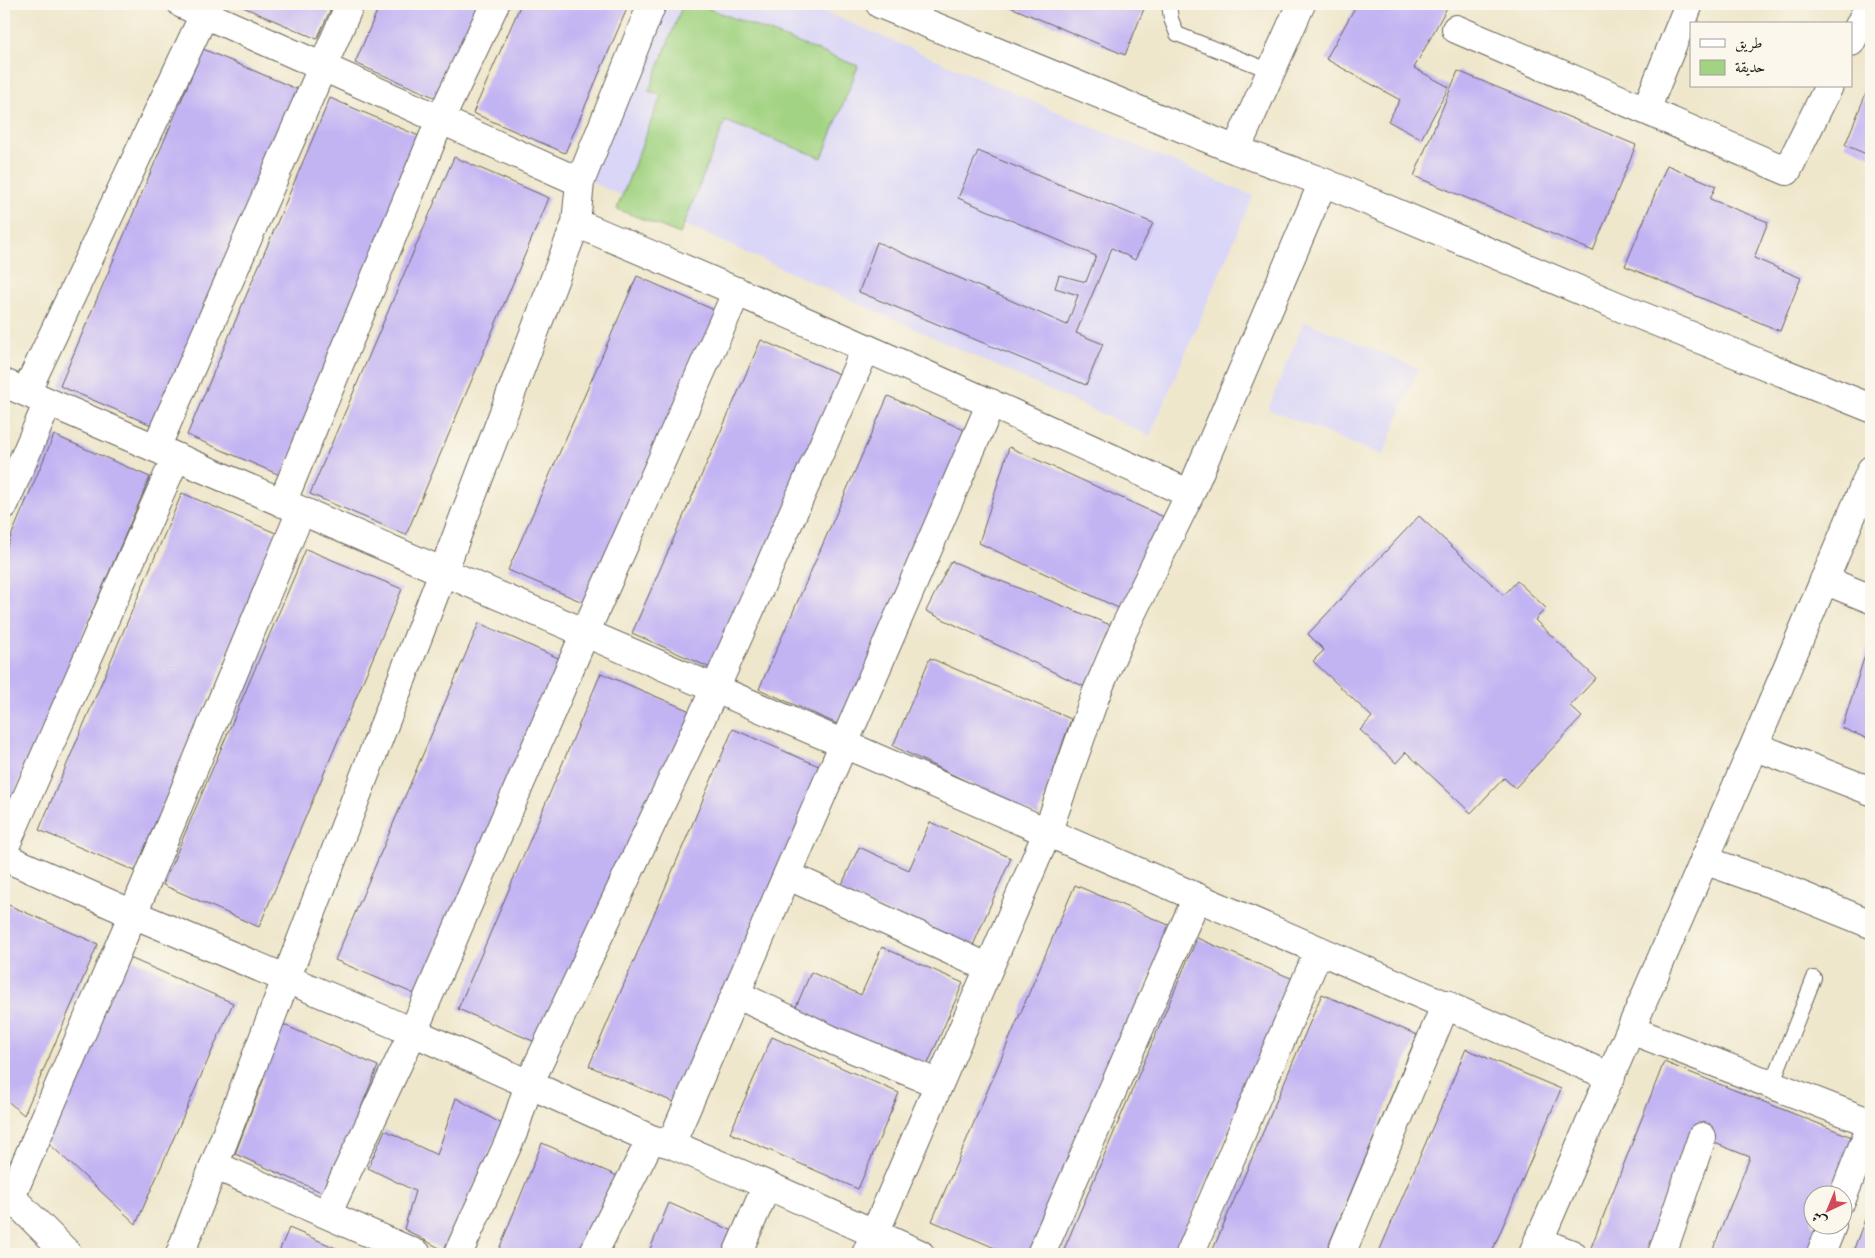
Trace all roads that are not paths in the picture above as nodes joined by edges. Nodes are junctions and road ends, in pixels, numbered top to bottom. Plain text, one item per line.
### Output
1 (350, 4) edge
2 (495, 4) edge
3 (652, 4) edge
4 (880, 4) edge
5 (1169, 4) edge
6 (1301, 4) edge
7 (1689, 4) edge
8 (1870, 4) edge
9 (198, 7) edge
10 (1456, 29) dead end
11 (1852, 40) edge
12 (322, 66) junction
13 (1271, 71) junction
14 (1828, 88) edge
15 (1646, 110) junction
16 (441, 118) junction
17 (1236, 150) junction
18 (580, 182) junction
19 (1323, 182) junction
20 (576, 223) junction
21 (737, 291) junction
22 (866, 348) junction
23 (26, 392) edge
24 (991, 403) junction
25 (1871, 408) edge
26 (166, 453) junction
27 (1871, 470) edge
28 (1190, 494) junction
29 (4, 505) edge
30 (292, 507) junction
31 (443, 572) junction
32 (1824, 580) junction
33 (1871, 599) edge
34 (585, 634) junction
35 (715, 689) junction
36 (844, 744) junction
37 (1754, 746) junction
38 (1871, 791) edge
39 (1047, 833) junction
40 (4, 849) edge
41 (4, 857) edge
42 (1704, 860) junction
43 (787, 875) junction
44 (1197, 897) junction
45 (133, 914) junction
46 (1871, 924) edge
47 (1318, 950) junction
48 (989, 968) junction
49 (1814, 978) dead end
50 (285, 979) junction
51 (736, 994) junction
52 (1446, 1004) junction
53 (1631, 1030) junction
54 (413, 1032) junction
55 (1611, 1077) junction
56 (529, 1084) junction
57 (939, 1084) junction
58 (1772, 1084) junction
59 (1871, 1124) edge
60 (1702, 1137) dead end
61 (661, 1142) junction
62 (214, 1165) junction
63 (767, 1185) junction
64 (1847, 1186) edge
65 (7, 1193) edge
66 (327, 1214) junction
67 (1828, 1236) edge
68 (870, 1244) edge
69 (1536, 1248) edge
70 (68, 1254) edge
71 (180, 1254) edge
72 (417, 1254) edge
73 (458, 1254) edge
74 (593, 1254) edge
75 (737, 1254) edge
76 (920, 1254) edge
77 (1041, 1254) edge
78 (1190, 1254) edge
79 (1341, 1254) edge
80 (1572, 1254) edge
81 (1662, 1254) edge
82 (1821, 1254) edge

1 - 12 street
2 - 16 street
3 - 18 street
4 - 17 street
5 - 13 lane
6 - 13 street
7 - 15 street
8 - 11 street
9 - 12 street
9 - 23 street
10 - 15 street
12 - 16 street
12 - 26 street
13 - 17 street
14 - 15 street
16 - 18 street
16 - 30 street
17 - 19 street
18 - 20 street
19 - 25 street
19 - 28 street
20 - 21 street
20 - 31 street
21 - 22 street
21 - 34 street
22 - 24 street
22 - 35 street
23 - 26 street
23 - 29 street
24 - 28 street
24 - 36 street
26 - 30 street
26 - 40 street
27 - 32 street
28 - 39 street
30 - 31 street
30 - 45 street
31 - 34 street
31 - 50 street
32 - 33 street
32 - 37 street
34 - 35 street
34 - 54 street
35 - 36 street
35 - 56 street
36 - 39 street
36 - 43 street
37 - 38 street
37 - 42 street
39 - 44 street
39 - 48 street
41 - 45 street
42 - 46 street
42 - 53 street
43 - 48 street
43 - 51 street
44 - 47 street
44 - 77 street
45 - 50 street
45 - 65 street
47 - 52 street
47 - 78 street
48 - 57 street
49 - 58 lane
50 - 54 street
50 - 62 street
51 - 57 street
51 - 61 street
52 - 55 street
52 - 79 street
53 - 55 street
53 - 58 street
54 - 56 street
54 - 66 street
55 - 69 street
56 - 61 street
56 - 73 street
57 - 68 street
58 - 59 street
59 - 64 street
60 - 81 street
61 - 63 street
61 - 74 street
62 - 66 street
62 - 71 street
63 - 68 street
63 - 75 street
65 - 70 street
66 - 72 street
67 - 82 street
68 - 76 street
69 - 80 street

